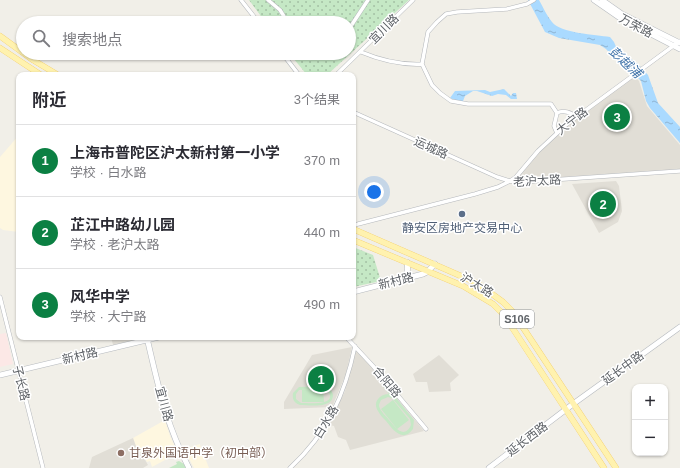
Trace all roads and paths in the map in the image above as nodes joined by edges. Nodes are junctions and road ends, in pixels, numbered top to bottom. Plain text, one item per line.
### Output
1 (241, 0) edge
2 (268, 0) edge
3 (368, 0) edge
4 (413, 0) edge
5 (534, 0) edge
6 (594, 0) edge
7 (602, 0) edge
8 (254, 16) edge
9 (284, 16) edge
10 (356, 18) edge
11 (0, 36) edge
12 (678, 43) edge
13 (0, 48) edge
14 (16, 48) edge
15 (680, 49) edge
16 (361, 52) junction
17 (356, 57) edge
18 (16, 59) edge
19 (18, 60) edge
20 (33, 60) edge
21 (287, 60) edge
22 (352, 60) edge
23 (422, 64) junction
24 (36, 72) edge
25 (53, 72) edge
26 (297, 72) edge
27 (339, 72) edge
28 (356, 113) edge
29 (557, 114) junction
30 (576, 117) junction
31 (557, 132) junction
32 (680, 171) edge
33 (510, 181) junction
34 (356, 226) edge
35 (356, 229) edge
36 (356, 241) edge
37 (407, 262) junction
38 (435, 264) junction
39 (428, 271) junction
40 (404, 279) junction
41 (356, 291) edge
42 (0, 297) edge
43 (680, 326) edge
44 (139, 340) edge
45 (148, 340) edge
46 (349, 340) edge
47 (355, 346) junction
48 (18, 370) junction
49 (0, 375) edge
50 (573, 404) junction
51 (566, 410) junction
52 (426, 429) dead end
53 (43, 468) edge
54 (189, 468) edge
55 (290, 468) edge
56 (489, 468) edge
57 (604, 468) edge
58 (616, 468) edge

1 - 8 street
2 - 9 street
3 - 10 street
4 - 16 street, 宜川路
5 - 23 street
6 - 12 main road, 万荣路
7 - 12 main road, 万荣路
11 - 14 main road
12 - 15 main road, 万荣路
12 - 30 street, 大宁路
13 - 18 main road
16 - 17 street, 宜川路
16 - 23 street
19 - 24 main road
20 - 25 main road
21 - 26 street
22 - 27 street, 宜川路
23 - 29 street
28 - 33 street, 运城路
29 - 30 street
29 - 31 street
30 - 31 street, 大宁路
31 - 33 street, 大宁路
32 - 33 street, 老沪太路
33 - 34 street, 老沪太路
35 - 38 main road, 沪太路 / S106
36 - 37 main road, 沪太路 / S106
37 - 39 main road, 沪太路 / S106
37 - 40 main road
38 - 39 main road, 新村路
38 - 50 main road, 沪太路 / S106
39 - 40 main road, 新村路
39 - 51 main road, 沪太路 / S106
40 - 41 main road, 新村路
42 - 48 street, 子长路
43 - 50 main road, 延长中路
44 - 48 main road, 新村路
45 - 54 main road, 宜川路
46 - 47 street, 合阳路
47 - 52 street, 合阳路
47 - 55 street, 白水路
48 - 49 main road, 新村路
48 - 53 street, 子长路
50 - 51 main road, 延长中路
50 - 58 main road, 沪太路 / S106
51 - 56 main road, 延长西路
51 - 57 main road, 沪太路 / S106

